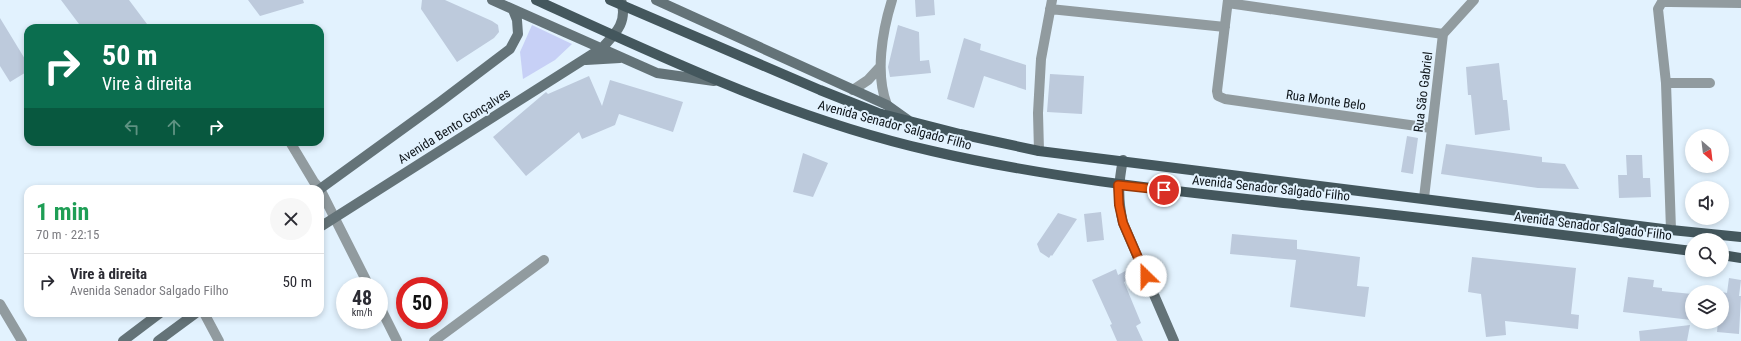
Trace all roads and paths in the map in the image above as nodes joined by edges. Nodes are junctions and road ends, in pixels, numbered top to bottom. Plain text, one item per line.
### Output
1 (492, 0) edge
2 (536, 0) edge
3 (610, 0) edge
4 (656, 0) edge
5 (892, 0) edge
6 (1474, 0) edge
7 (1228, 2) edge
8 (622, 3) edge
9 (1741, 4) edge
10 (1051, 5) edge
11 (513, 10) junction
12 (1225, 27) junction
13 (1443, 34) junction
14 (614, 35) junction
15 (602, 48) junction
16 (624, 58) junction
17 (580, 61) junction
18 (880, 67) junction
19 (715, 81) junction
20 (1666, 83) junction
21 (1710, 83) dead end
22 (853, 90) junction
23 (887, 106) junction
24 (910, 121) junction
25 (1431, 128) junction
26 (292, 146) edge
27 (1038, 151) junction
28 (1123, 160) junction
29 (317, 185) edge
30 (1118, 185) junction
31 (324, 186) edge
32 (324, 197) edge
33 (1424, 198) junction
34 (334, 218) junction
35 (324, 224) edge
36 (1671, 230) junction
37 (1741, 237) edge
38 (1685, 250) edge
39 (1729, 256) edge
40 (1741, 258) edge
41 (544, 260) dead end
42 (364, 277) edge
43 (0, 304) edge
44 (155, 317) edge
45 (191, 317) edge
46 (206, 317) edge
47 (388, 322) edge
48 (22, 341) edge
49 (123, 341) edge
50 (158, 341) edge
51 (219, 341) edge
52 (398, 341) edge
53 (434, 341) edge
54 (1174, 341) edge

1 - 11 main road, Avenida Senador Salgado Filho
2 - 14 main road, Avenida Senador Salgado Filho
3 - 8 main road, Avenida Senador Salgado Filho
4 - 22 main road, Avenida Senador Salgado Filho
5 - 18 street
6 - 13 street
7 - 12 street
7 - 13 street
8 - 14 main road, Avenida Bento Gonçalves
8 - 24 main road, Avenida Senador Salgado Filho
9 - 20 street
10 - 12 street
10 - 27 street
11 - 15 main road, Avenida Senador Salgado Filho
11 - 31 main road, Avenida Bento Gonçalves
12 - 25 street, Rua Monte Belo
13 - 25 street, Rua São Gabriel
14 - 15 main road, Avenida Bento Gonçalves
14 - 19 main road, Avenida Senador Salgado Filho
15 - 16 main road, Avenida Senador Salgado Filho
15 - 17 main road, Avenida Bento Gonçalves
16 - 17 main road
16 - 19 main road, Avenida Senador Salgado Filho
17 - 34 main road, Avenida Bento Gonçalves
18 - 22 street
18 - 23 street
19 - 30 main road, Avenida Senador Salgado Filho
20 - 21 street
20 - 36 street
22 - 23 main road, Avenida Senador Salgado Filho
23 - 24 main road, Avenida Senador Salgado Filho
24 - 27 main road, Avenida Senador Salgado Filho
25 - 33 street, Rua São Gabriel
26 - 29 street
27 - 28 main road, Avenida Senador Salgado Filho
28 - 30 main road
28 - 33 main road, Avenida Senador Salgado Filho
30 - 38 main road, Avenida Senador Salgado Filho
30 - 54 main road
32 - 34 street
33 - 36 main road, Avenida Senador Salgado Filho
34 - 35 main road, Avenida Bento Gonçalves
34 - 42 street
36 - 37 main road, Avenida Senador Salgado Filho
39 - 40 main road
41 - 53 street
43 - 48 street
44 - 49 main road
45 - 50 main road
46 - 51 street
47 - 52 street

